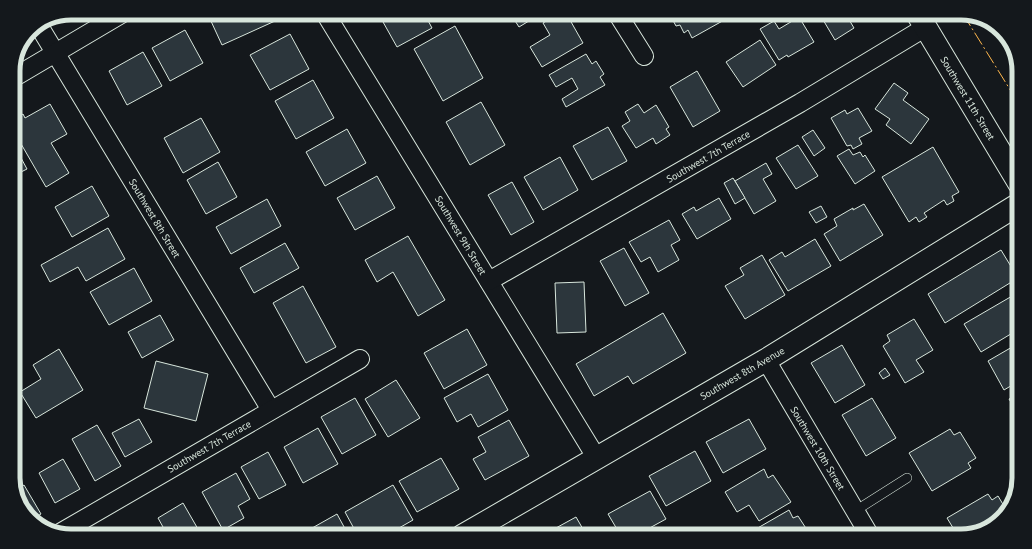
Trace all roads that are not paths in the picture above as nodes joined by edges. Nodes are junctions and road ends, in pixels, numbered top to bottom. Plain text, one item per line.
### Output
1 (111, 20) edge
2 (329, 20) edge
3 (621, 20) edge
4 (921, 20) edge
5 (41, 30) edge
6 (55, 53) junction
7 (644, 56) dead end
8 (20, 74) edge
9 (1012, 171) edge
10 (1012, 208) edge
11 (489, 281) junction
12 (360, 359) dead end
13 (766, 360) junction
14 (271, 410) junction
15 (596, 457) junction
16 (907, 478) dead end
17 (855, 511) junction
18 (67, 529) edge
19 (489, 529) edge
20 (866, 529) edge

1 - 6 street
2 - 11 street, Southwest 9th Street
3 - 7 street
4 - 9 street, Southwest 11th Street
4 - 11 street, Southwest 7th Terrace
5 - 6 street, Southwest 8th Street
6 - 8 street
6 - 14 street, Southwest 8th Street
10 - 13 street, Southwest 8th Avenue
11 - 15 street, Southwest 9th Street
12 - 14 street, Southwest 7th Terrace
13 - 15 street, Southwest 8th Avenue
13 - 17 street, Southwest 10th Street
14 - 18 street, Southwest 7th Terrace
15 - 19 street, Southwest 8th Avenue
16 - 17 lane
17 - 20 street, Southwest 10th Street

